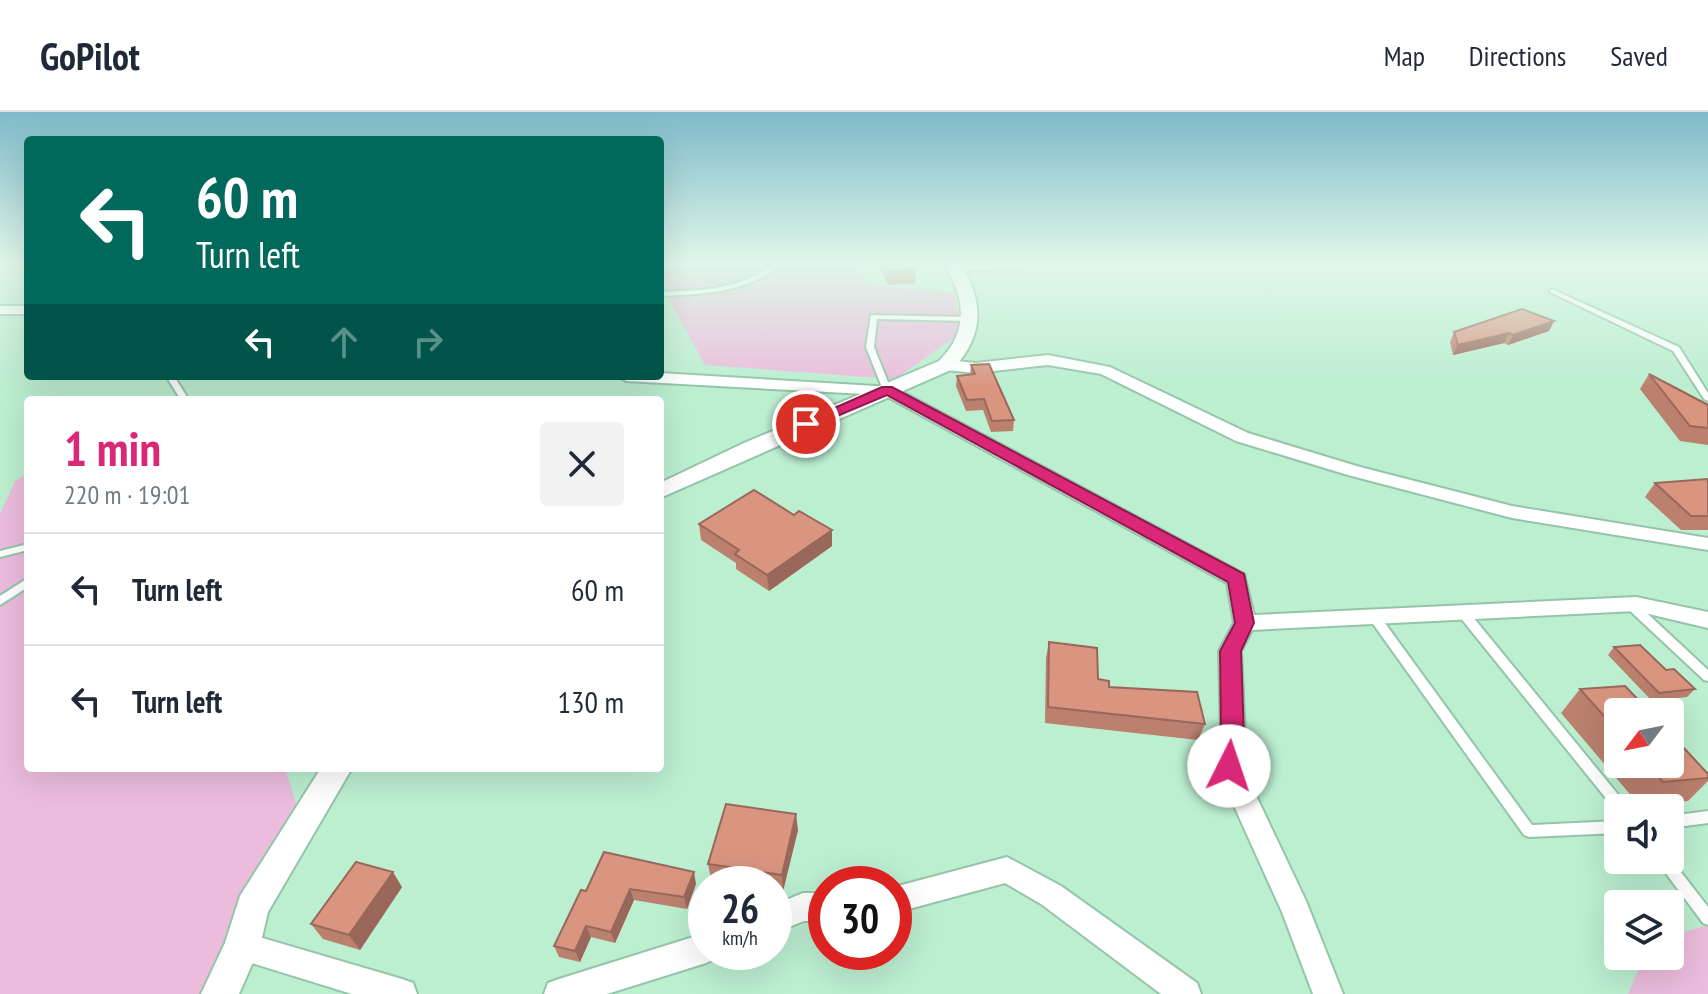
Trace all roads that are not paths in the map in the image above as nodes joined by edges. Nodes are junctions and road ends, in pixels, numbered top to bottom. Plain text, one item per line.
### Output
1 (971, 305) edge
2 (1582, 305) edge
3 (0, 310) edge
4 (24, 310) edge
5 (971, 319) junction
6 (946, 365) junction
7 (664, 378) edge
8 (887, 390) junction
9 (1708, 399) edge
10 (664, 489) edge
11 (1708, 544) edge
12 (24, 548) edge
13 (0, 554) edge
14 (24, 585) edge
15 (0, 601) edge
16 (1631, 605) junction
17 (1464, 614) junction
18 (1375, 618) junction
19 (1708, 620) edge
20 (1245, 623) junction
21 (1708, 677) edge
22 (335, 772) edge
23 (1611, 794) edge
24 (1708, 817) edge
25 (1684, 820) edge
26 (1604, 828) edge
27 (1674, 874) edge
28 (912, 895) edge
29 (1708, 918) edge
30 (242, 946) junction
31 (688, 954) edge
32 (220, 994) edge
33 (402, 994) edge
34 (559, 994) edge
35 (1186, 994) edge
36 (1328, 994) edge

1 - 5 street
2 - 9 lane
3 - 4 street
5 - 6 street
5 - 8 lane
6 - 8 street
6 - 11 street
7 - 8 street
8 - 10 street
8 - 20 street
12 - 13 lane
14 - 15 lane
16 - 17 street
16 - 19 street
16 - 21 lane
17 - 18 street
17 - 23 lane
18 - 20 street
18 - 26 lane
20 - 36 street
22 - 30 street
24 - 25 lane
27 - 29 lane
28 - 35 street
30 - 32 street
30 - 33 street
31 - 34 street

